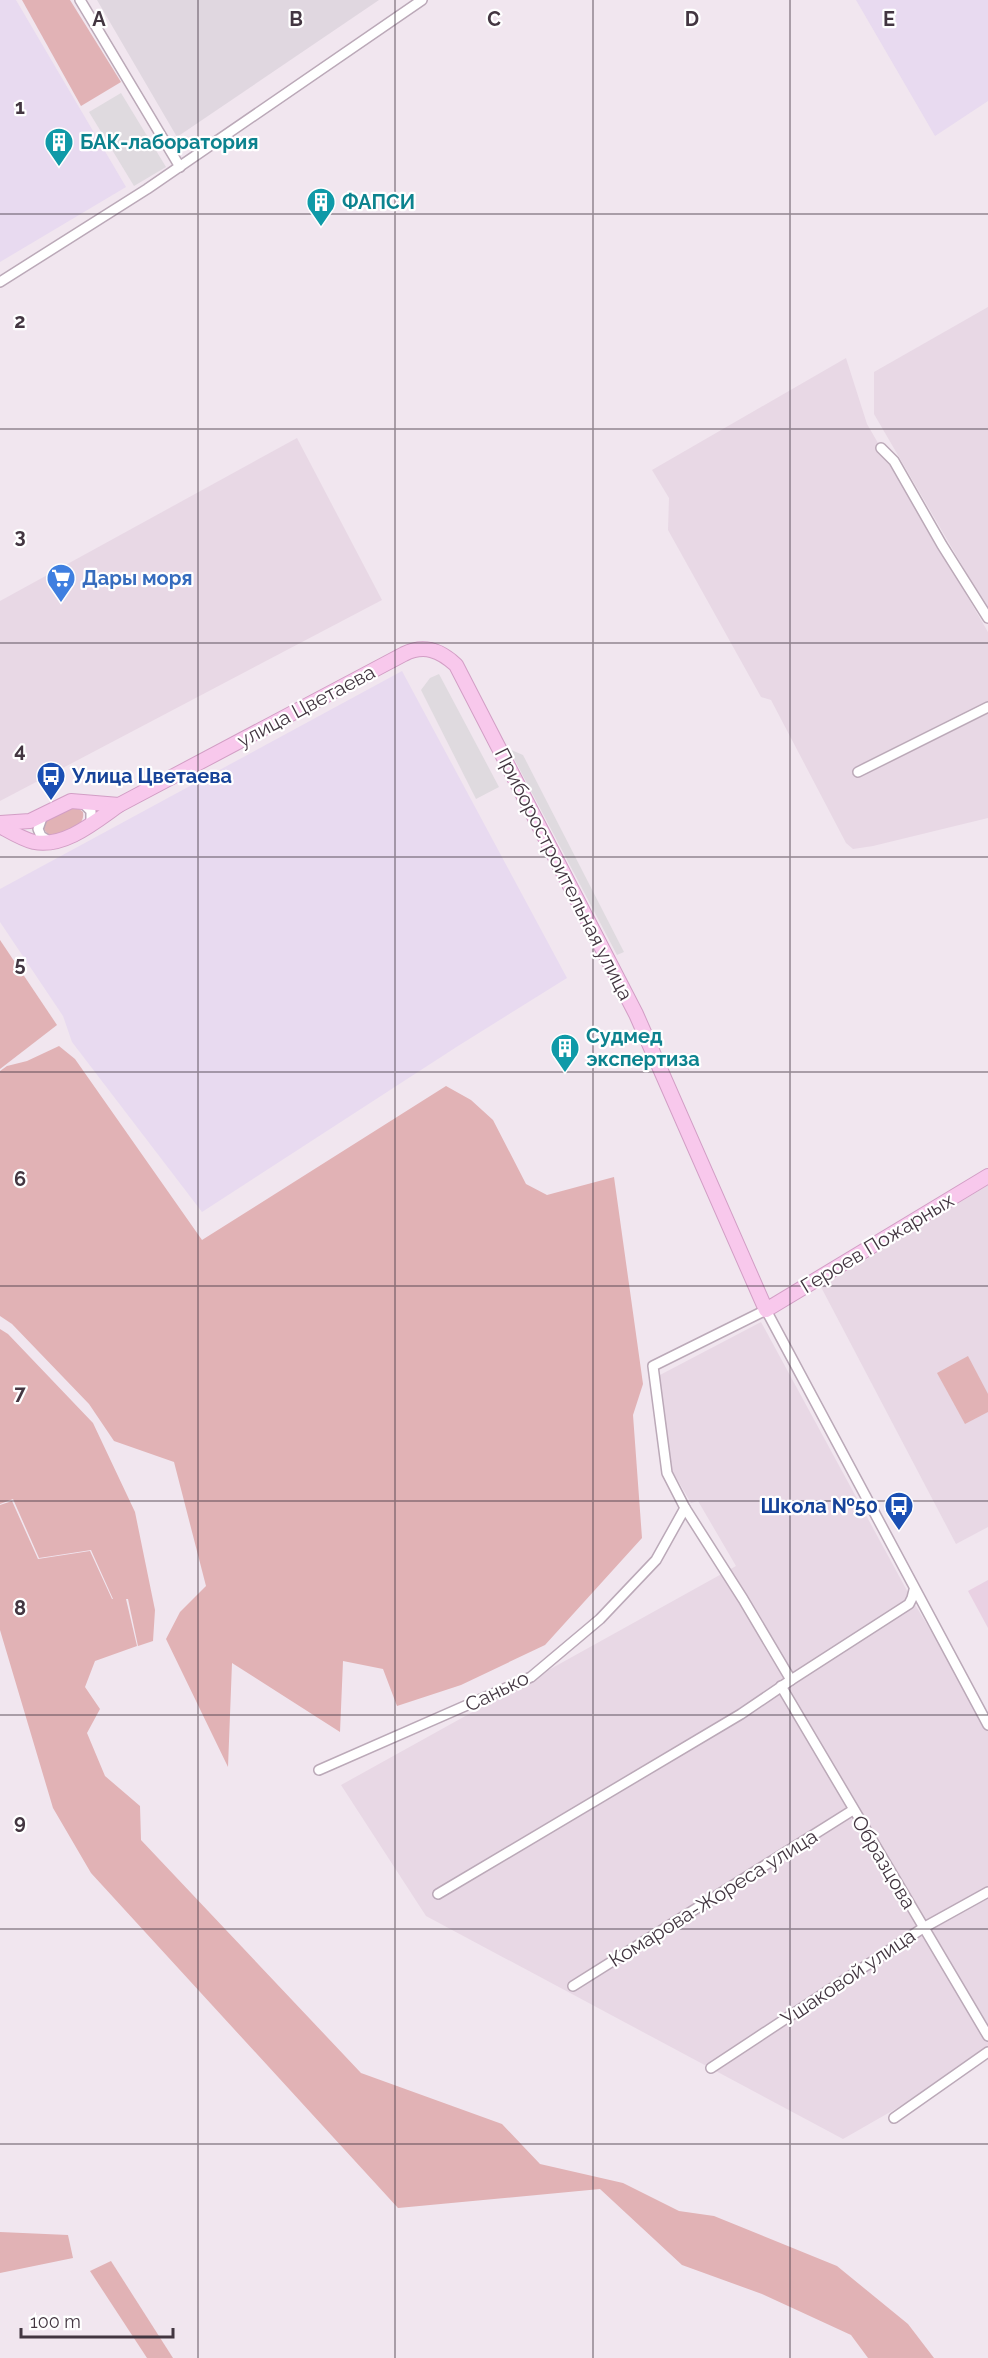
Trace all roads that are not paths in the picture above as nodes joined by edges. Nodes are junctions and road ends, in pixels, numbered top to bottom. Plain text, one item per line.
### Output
1 (80, 0) edge
2 (422, 0) edge
3 (180, 167) junction
4 (0, 282) edge
5 (881, 448) dead end
6 (988, 618) edge
7 (432, 650) joint
8 (988, 707) edge
9 (858, 772) dead end
10 (80, 801) junction
11 (119, 805) junction
12 (43, 815) junction
13 (0, 824) edge
14 (88, 826) junction
15 (50, 842) junction
16 (988, 1176) edge
17 (766, 1310) junction
18 (685, 1508) junction
19 (914, 1590) junction
20 (791, 1680) junction
21 (781, 1686) junction
22 (988, 1725) edge
23 (319, 1770) dead end
24 (853, 1810) junction
25 (988, 1892) edge
26 (438, 1894) dead end
27 (922, 1928) junction
28 (573, 1986) dead end
29 (988, 2036) edge
30 (988, 2052) edge
31 (711, 2068) dead end
32 (894, 2118) dead end

1 - 3 street
2 - 3 street
3 - 4 street
5 - 6 street
7 - 11 main road, улица Цветаева
7 - 17 main road, Приборостроительная улица
8 - 9 street
10 - 11 main road
10 - 12 main road
10 - 14 street
11 - 14 main road, улица Цветаева
12 - 13 main road
12 - 15 street
13 - 15 main road
14 - 15 main road, улица Цветаева
16 - 17 main road, Героев Пожарных
17 - 18 street
17 - 19 street, Приборостроительная улица
18 - 20 street
18 - 23 street, Санько
19 - 20 street
19 - 22 street, Приборостроительная улица
20 - 21 street
21 - 24 street, Образцова
21 - 26 street
24 - 27 street, Образцова
24 - 28 street, Комарова-Жореса улица
25 - 27 street, Ушаковой улица
27 - 29 street, Образцова
27 - 31 street, Ушаковой улица
30 - 32 street

